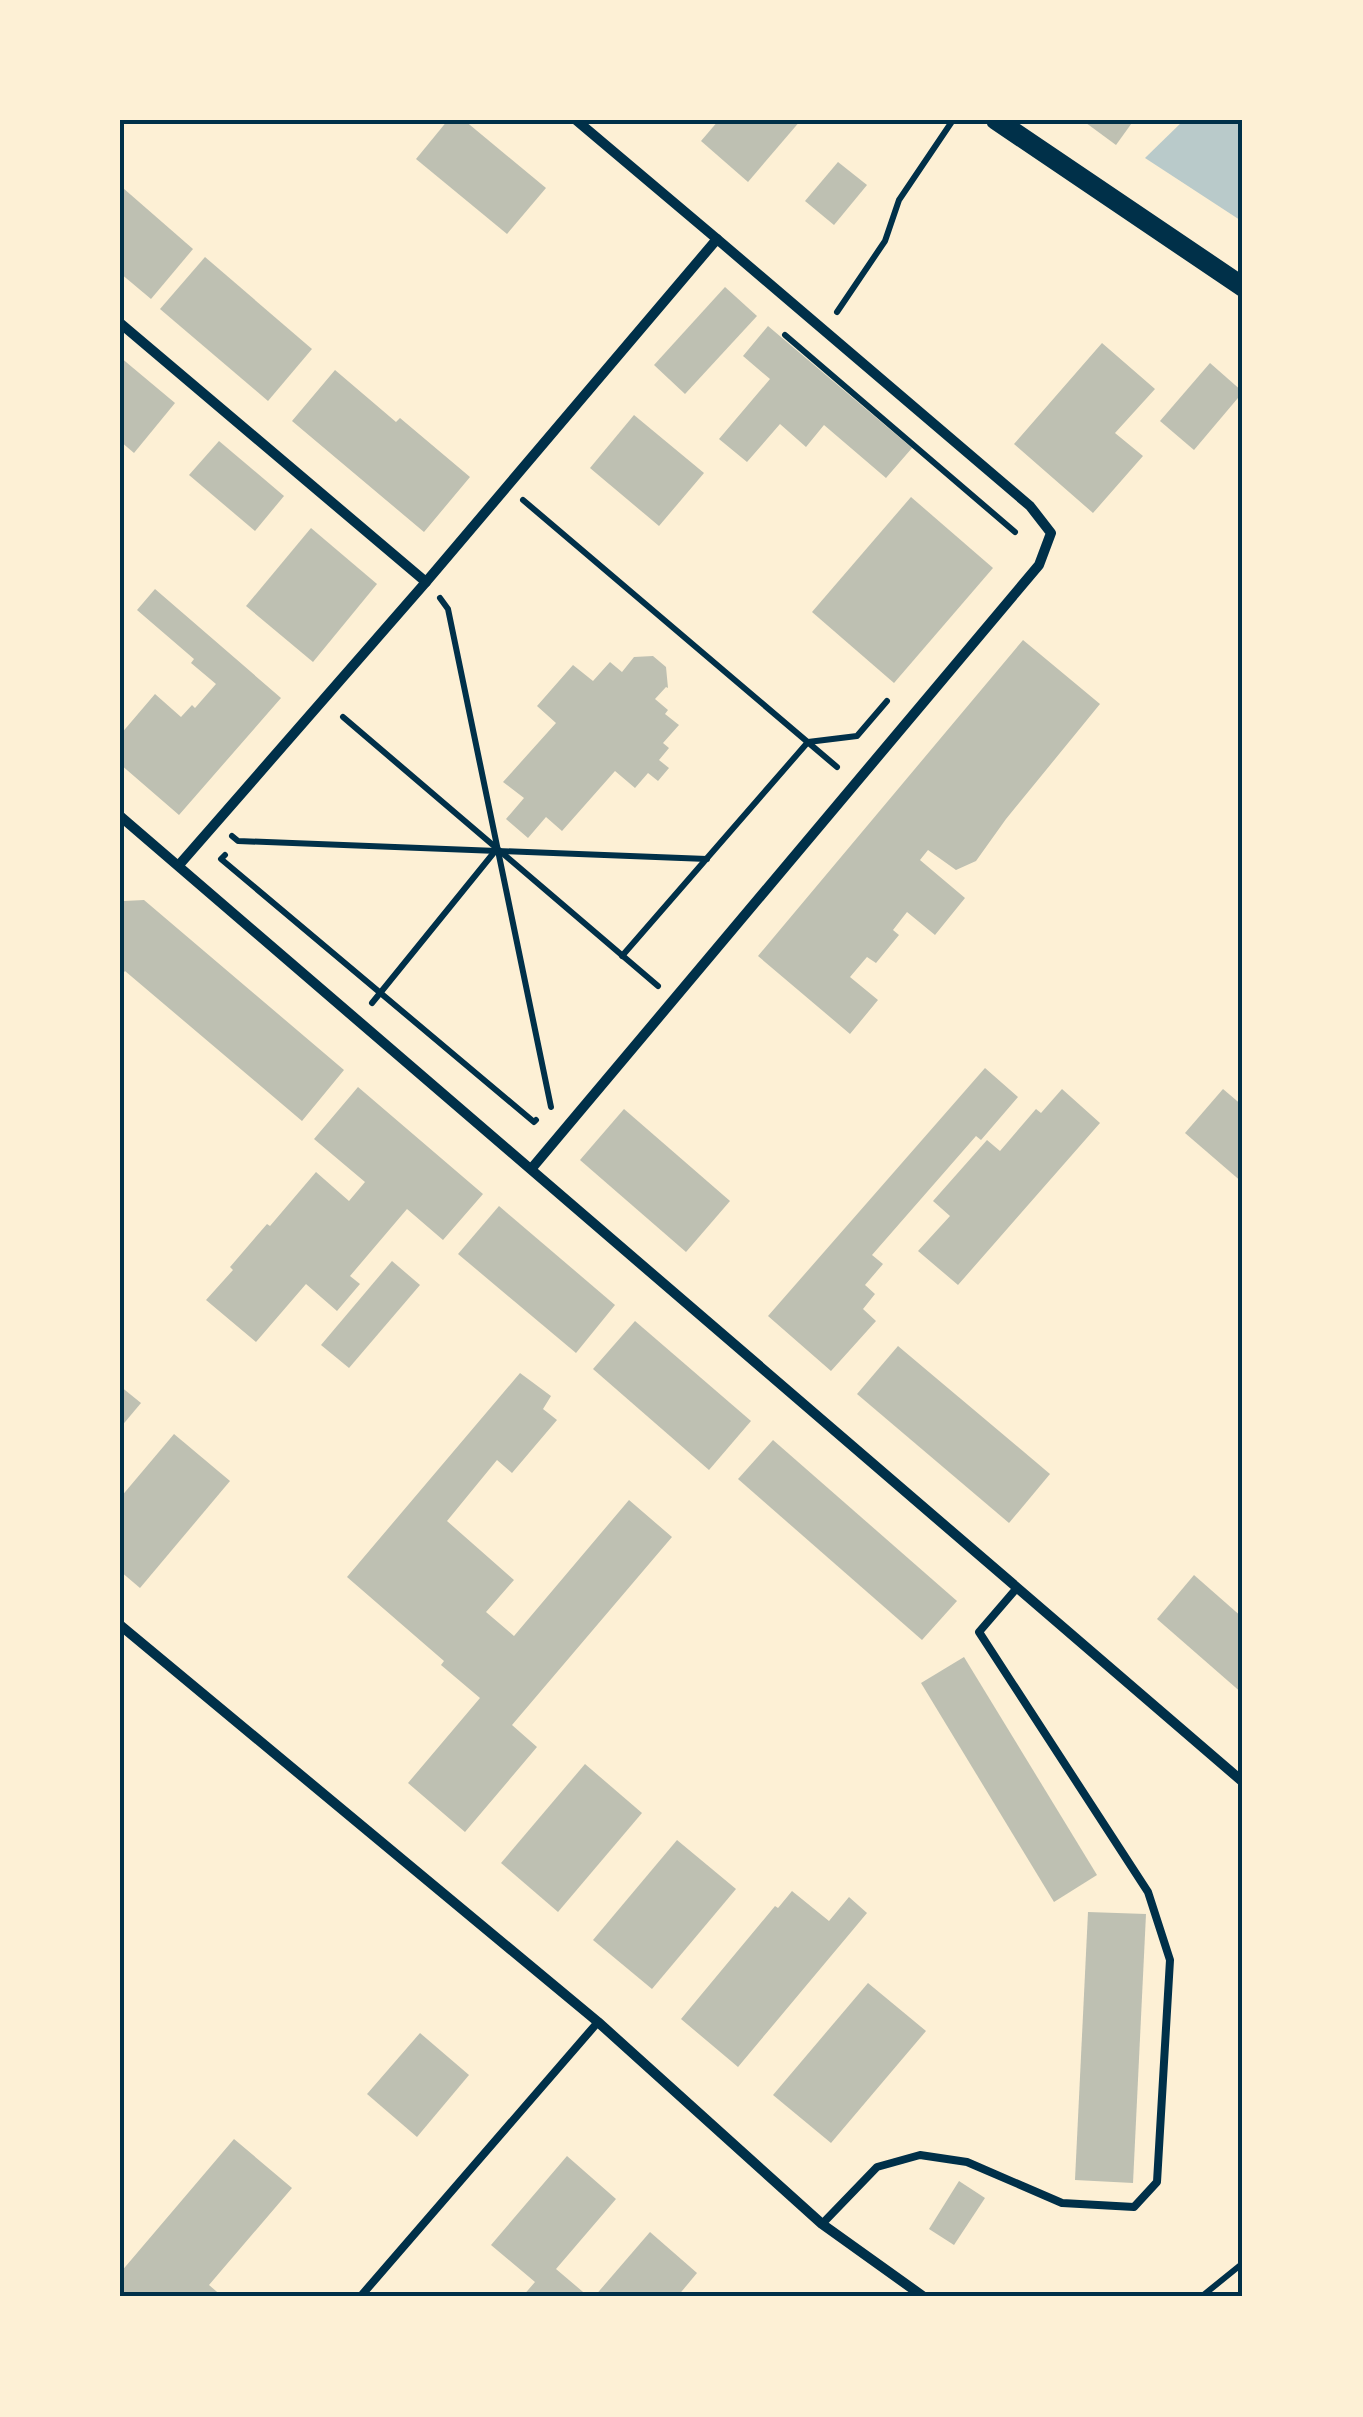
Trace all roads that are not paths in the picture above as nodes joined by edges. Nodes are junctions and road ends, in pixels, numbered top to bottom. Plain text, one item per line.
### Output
1 (576, 120) edge
2 (996, 120) edge
3 (717, 238) junction
4 (1243, 287) edge
5 (120, 323) edge
6 (426, 582) junction
7 (122, 821) edge
8 (179, 865) junction
9 (532, 1168) junction
10 (1016, 1589) junction
11 (120, 1625) edge
12 (1243, 1782) edge
13 (598, 2022) junction
14 (822, 2224) junction
15 (360, 2297) edge
16 (924, 2297) edge

1 - 3 street
2 - 4 main road
3 - 6 street
3 - 9 street
5 - 6 street
6 - 8 street
7 - 8 street
8 - 9 street
9 - 10 street
10 - 12 street
10 - 14 lane
11 - 13 street
13 - 14 street
13 - 15 lane
14 - 16 street

